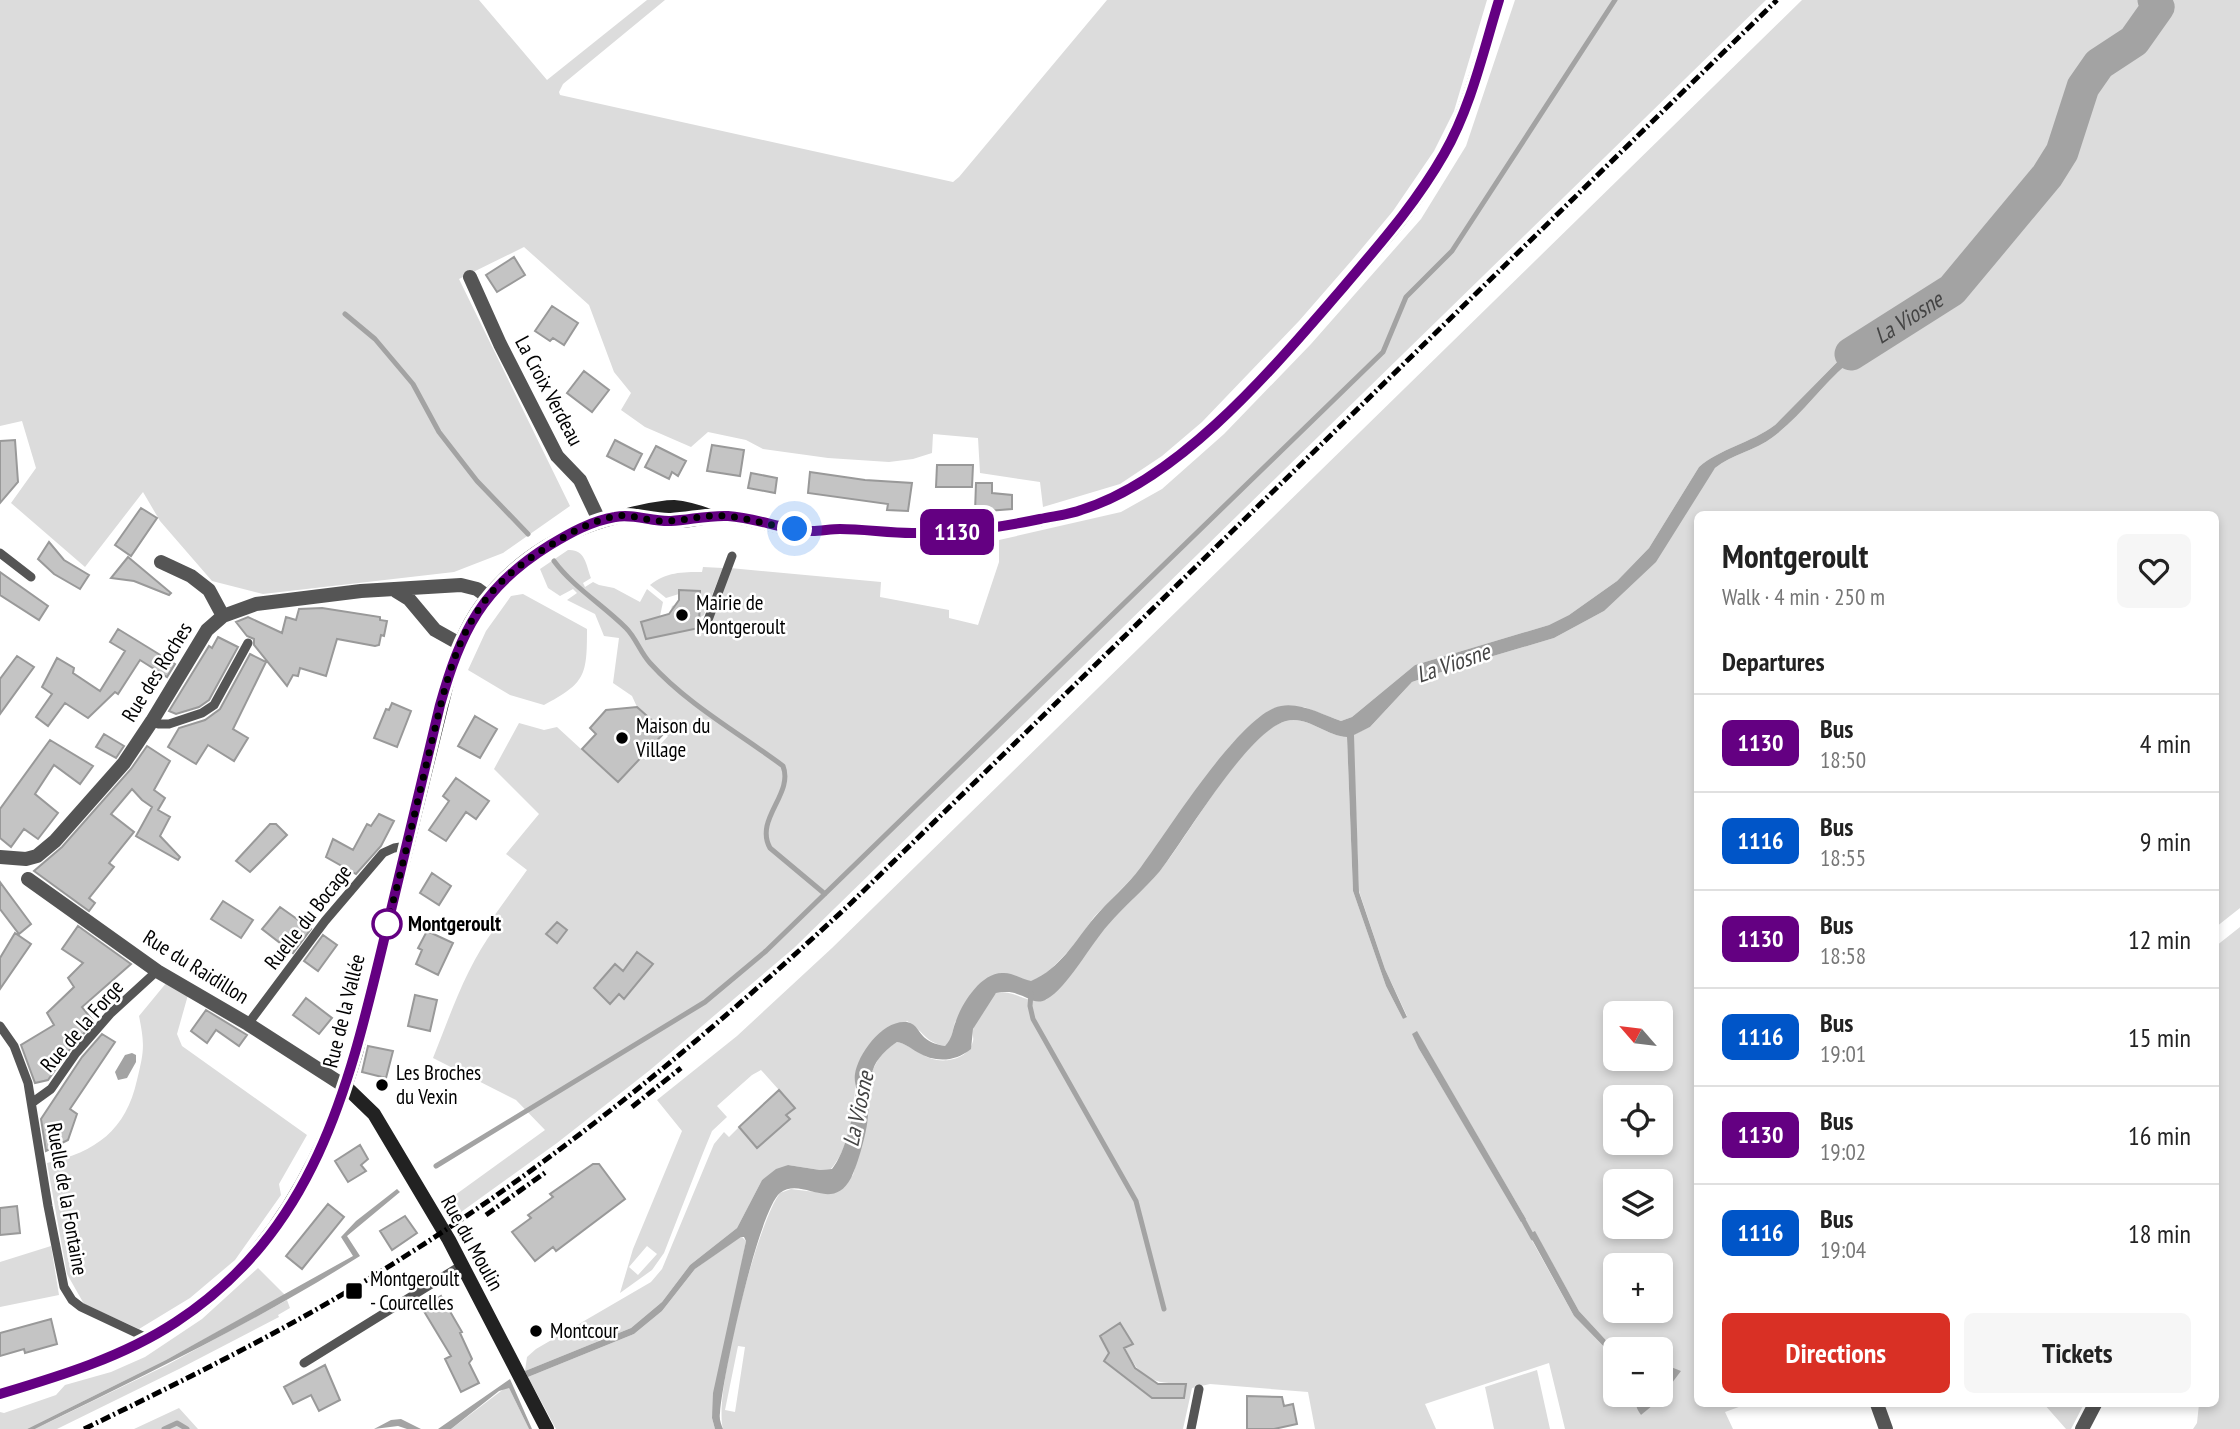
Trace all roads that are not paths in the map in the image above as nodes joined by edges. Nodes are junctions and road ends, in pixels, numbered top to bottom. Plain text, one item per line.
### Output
1 (1499, 0) edge
2 (470, 278) dead end
3 (598, 520) junction
4 (0, 553) edge
5 (732, 556) dead end
6 (161, 562) dead end
7 (31, 577) dead end
8 (396, 591) junction
9 (488, 597) junction
10 (223, 616) junction
11 (708, 621) dead end
12 (248, 643) dead end
13 (460, 643) junction
14 (152, 721) junction
15 (407, 846) junction
16 (0, 857) edge
17 (28, 879) dead end
18 (157, 971) junction
19 (248, 1024) junction
20 (0, 1026) edge
21 (346, 1087) junction
22 (33, 1102) junction
23 (462, 1265) junction
24 (147, 1338) junction
25 (304, 1363) dead end
26 (1199, 1389) dead end
27 (0, 1394) edge
28 (1878, 1407) edge
29 (2093, 1407) edge
30 (547, 1429) edge
31 (1191, 1429) edge
32 (1886, 1429) edge
33 (2082, 1429) edge

1 - 3 main road, Rue de la Vallée
2 - 3 street, La Croix Verdeau
3 - 9 main road, Rue de la Vallée
4 - 7 lane
5 - 11 lane
6 - 10 street
8 - 9 street, Rue des Roches
8 - 10 street, Rue des Roches
8 - 13 street
9 - 13 main road, Rue de la Vallée
10 - 14 street, Rue des Roches
12 - 14 lane
13 - 15 main road, Rue de la Vallée
14 - 16 street, Rue des Roches
15 - 19 lane, Ruelle du Bocage
15 - 21 main road, Rue de la Vallée
17 - 18 street, Rue du Raidillon
18 - 19 street, Rue du Raidillon
18 - 22 lane, Rue de la Forge
19 - 21 street, Rue du Raidillon
20 - 22 lane, Ruelle de la Fontaine
21 - 23 main road, Rue du Moulin
21 - 24 main road, Rue de la Vallée
22 - 24 lane, Ruelle de la Fontaine
23 - 25 lane
23 - 30 main road, Rue du Moulin
24 - 27 main road, Rue de la Vallée
26 - 31 lane
28 - 32 street
29 - 33 street

